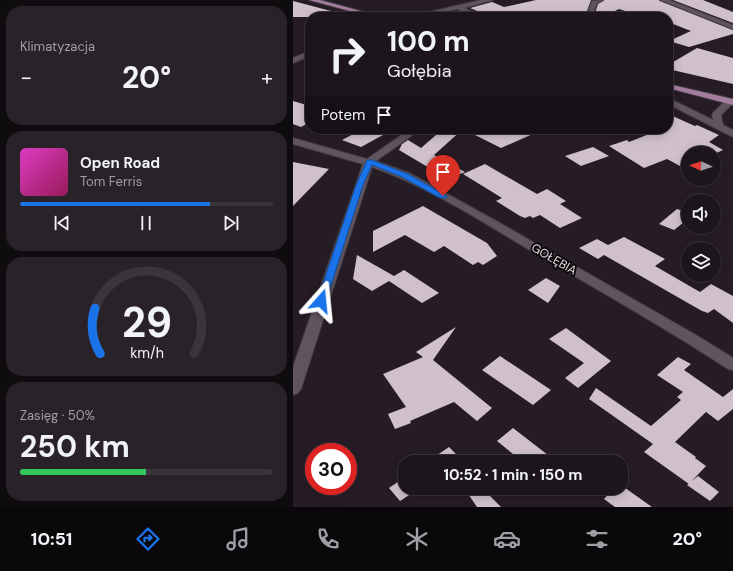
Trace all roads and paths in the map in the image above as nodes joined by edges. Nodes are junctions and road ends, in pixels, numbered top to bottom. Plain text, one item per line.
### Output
1 (312, 0) edge
2 (489, 0) edge
3 (663, 0) edge
4 (595, 1) edge
5 (457, 7) junction
6 (360, 12) edge
7 (434, 12) edge
8 (469, 12) edge
9 (591, 12) edge
10 (733, 27) edge
11 (305, 55) edge
12 (293, 61) edge
13 (673, 87) edge
14 (731, 102) edge
15 (673, 104) edge
16 (719, 127) junction
17 (410, 134) edge
18 (733, 134) edge
19 (293, 141) edge
20 (369, 162) junction
21 (733, 365) edge
22 (293, 389) edge

1 - 6 main road
2 - 5 street
3 - 10 street
4 - 9 street
5 - 7 street
5 - 8 street
11 - 12 street
13 - 14 main road
14 - 16 street
15 - 16 street
16 - 18 street
17 - 20 street
19 - 20 street, GOŁĘBIA
20 - 21 street, GOŁĘBIA
20 - 22 street

